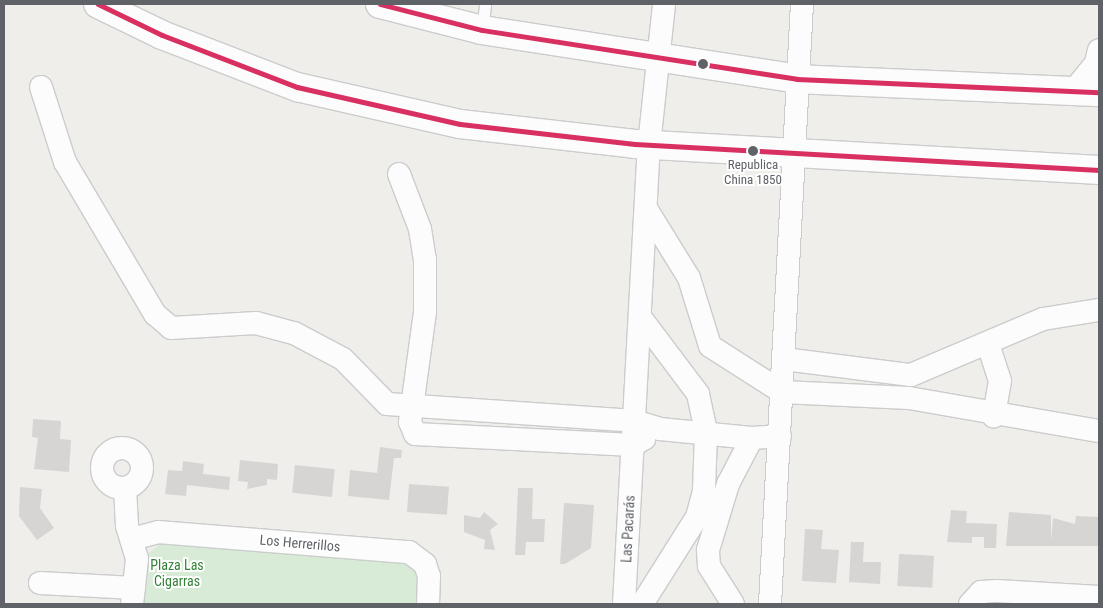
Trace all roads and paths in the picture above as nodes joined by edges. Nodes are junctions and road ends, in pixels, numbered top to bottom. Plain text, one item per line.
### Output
1 (98, 4) edge
2 (380, 4) edge
3 (664, 4) edge
4 (802, 4) edge
5 (483, 17) edge
6 (1099, 50) edge
7 (660, 57) junction
8 (797, 78) junction
9 (41, 86) dead end
10 (1087, 90) edge
11 (650, 145) junction
12 (793, 153) junction
13 (1099, 170) edge
14 (399, 174) dead end
15 (646, 210) junction
16 (1099, 310) edge
17 (641, 318) junction
18 (988, 344) junction
19 (784, 359) junction
20 (782, 392) junction
21 (413, 405) junction
22 (994, 416) junction
23 (634, 421) junction
24 (660, 429) junction
25 (1099, 432) edge
26 (706, 433) junction
27 (780, 436) junction
28 (752, 438) junction
29 (632, 450) junction
30 (125, 488) dead end
31 (132, 539) junction
32 (40, 583) dead end
33 (133, 596) edge
34 (1099, 597) edge
35 (972, 600) edge
36 (428, 604) edge
37 (624, 604) edge
38 (642, 604) edge
39 (733, 604) edge
40 (770, 604) edge

1 - 11 main road
2 - 5 main road
3 - 7 street, Las Pacarás
4 - 8 street
5 - 7 main road
6 - 10 street
7 - 8 main road
7 - 11 street, Las Pacarás
8 - 10 main road
8 - 12 street
9 - 21 street
11 - 12 main road
11 - 15 street, Las Pacarás
12 - 13 main road
12 - 19 street
14 - 21 street
15 - 17 street, Las Pacarás
15 - 20 street
16 - 18 street
17 - 23 street, Las Pacarás
17 - 26 street
18 - 19 street
18 - 22 street
19 - 20 street
20 - 22 street
20 - 27 street
21 - 23 street
21 - 29 street
22 - 25 street
23 - 24 street
23 - 29 street, Las Pacarás
24 - 26 street
24 - 29 street
26 - 28 street
26 - 38 street
27 - 28 street
27 - 40 street
28 - 39 street
29 - 37 street, Las Pacarás
30 - 31 street
31 - 33 street
31 - 36 street, Los Herrerillos
32 - 33 street
34 - 35 street

